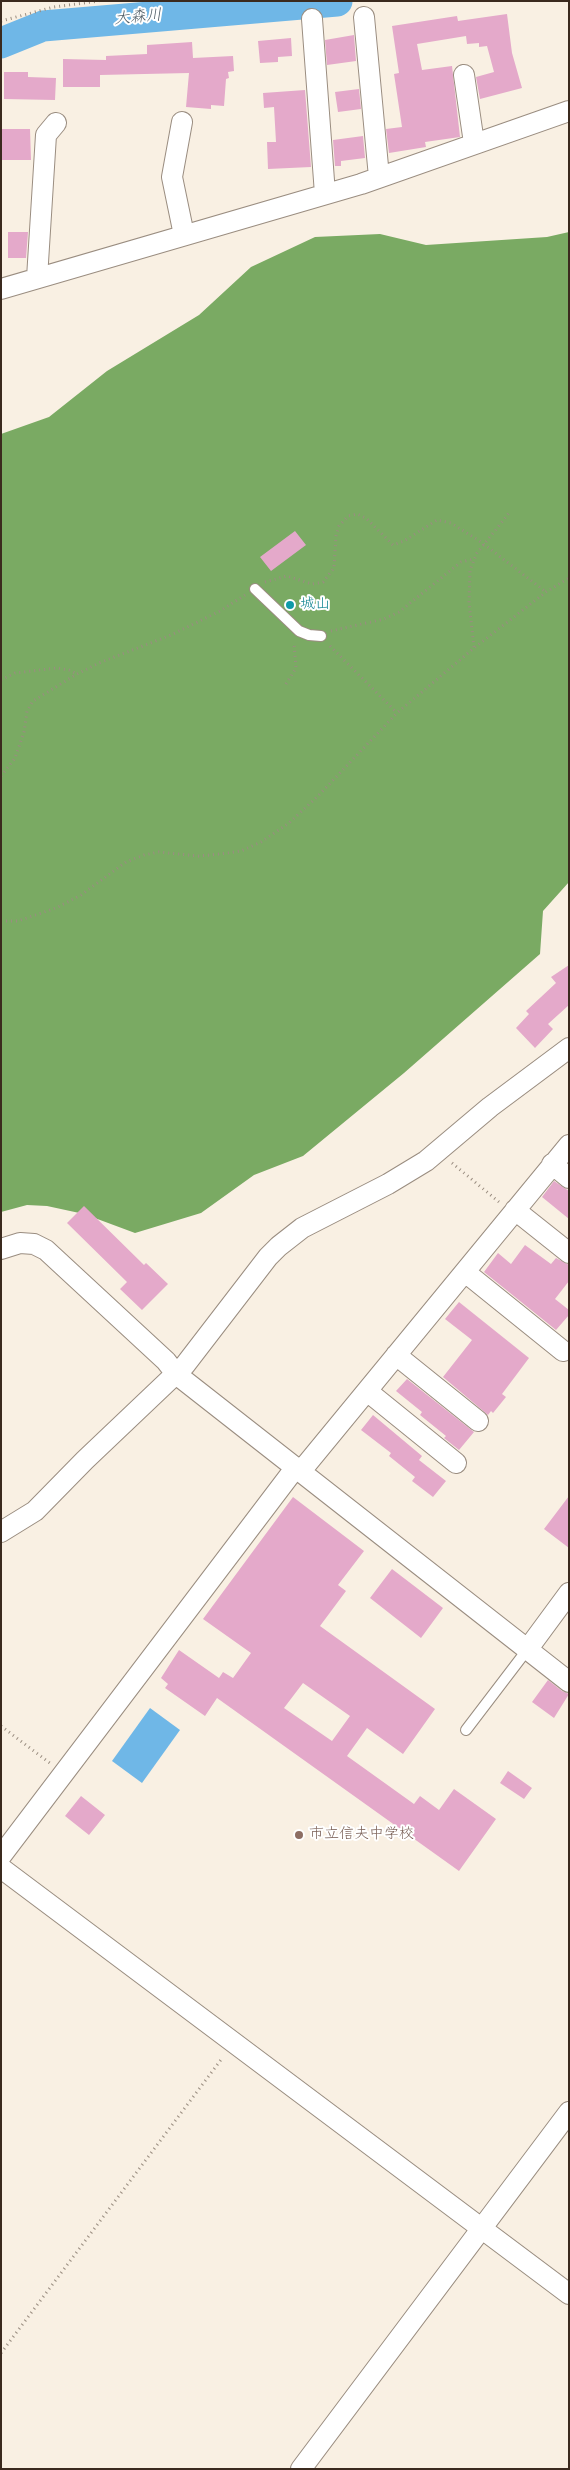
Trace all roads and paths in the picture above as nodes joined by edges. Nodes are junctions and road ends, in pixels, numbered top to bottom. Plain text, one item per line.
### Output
1 (99, 1) edge
2 (364, 16) dead end
3 (312, 19) dead end
4 (1, 21) edge
5 (464, 75) dead end
6 (569, 110) edge
7 (182, 122) dead end
8 (56, 123) dead end
9 (474, 143) junction
10 (379, 178) junction
11 (325, 194) junction
12 (184, 235) junction
13 (37, 278) junction
14 (1, 289) edge
15 (509, 513) dead end
16 (474, 559) junction
17 (569, 578) edge
18 (255, 589) dead end
19 (294, 627) junction
20 (321, 636) junction
21 (474, 648) junction
22 (76, 674) dead end
23 (1, 680) edge
24 (286, 684) dead end
25 (397, 713) junction
26 (1, 921) edge
27 (569, 1048) edge
28 (569, 1145) edge
29 (438, 1152) junction
30 (552, 1164) junction
31 (569, 1178) edge
32 (514, 1211) junction
33 (1, 1249) edge
34 (569, 1253) edge
35 (464, 1272) junction
36 (562, 1351) dead end
37 (396, 1355) junction
38 (176, 1374) junction
39 (367, 1391) junction
40 (478, 1421) dead end
41 (456, 1463) dead end
42 (298, 1469) junction
43 (1, 1532) edge
44 (569, 1593) edge
45 (527, 1650) junction
46 (569, 1682) edge
47 (1, 1726) edge
48 (466, 1730) dead end
49 (64, 1773) junction
50 (1, 1856) edge
51 (1, 1868) edge
52 (234, 2043) junction
53 (569, 2112) edge
54 (480, 2228) junction
55 (569, 2294) edge
56 (1, 2353) edge
57 (301, 2469) edge

1 - 4 path
2 - 10 street
3 - 11 street
5 - 9 street
6 - 9 street
7 - 12 street
8 - 13 street
9 - 10 street
10 - 11 street
11 - 12 street
12 - 13 street
13 - 14 street
15 - 16 path
16 - 20 path
16 - 21 path
17 - 21 path
18 - 19 lane
19 - 20 lane
19 - 24 path
20 - 25 path
21 - 25 path
22 - 23 path
25 - 26 path
27 - 29 street
28 - 30 street
29 - 32 path
29 - 38 street
30 - 31 street
30 - 32 street
32 - 34 street
32 - 35 street
33 - 38 street
35 - 36 street
35 - 37 street
37 - 39 street
37 - 40 street
38 - 42 street
38 - 43 street
39 - 41 street
39 - 42 street
42 - 45 street
42 - 49 street
44 - 45 street
45 - 46 street
45 - 48 lane
47 - 49 path
49 - 50 street
51 - 52 street
52 - 54 street
52 - 56 path
53 - 54 street
54 - 55 street
54 - 57 street

